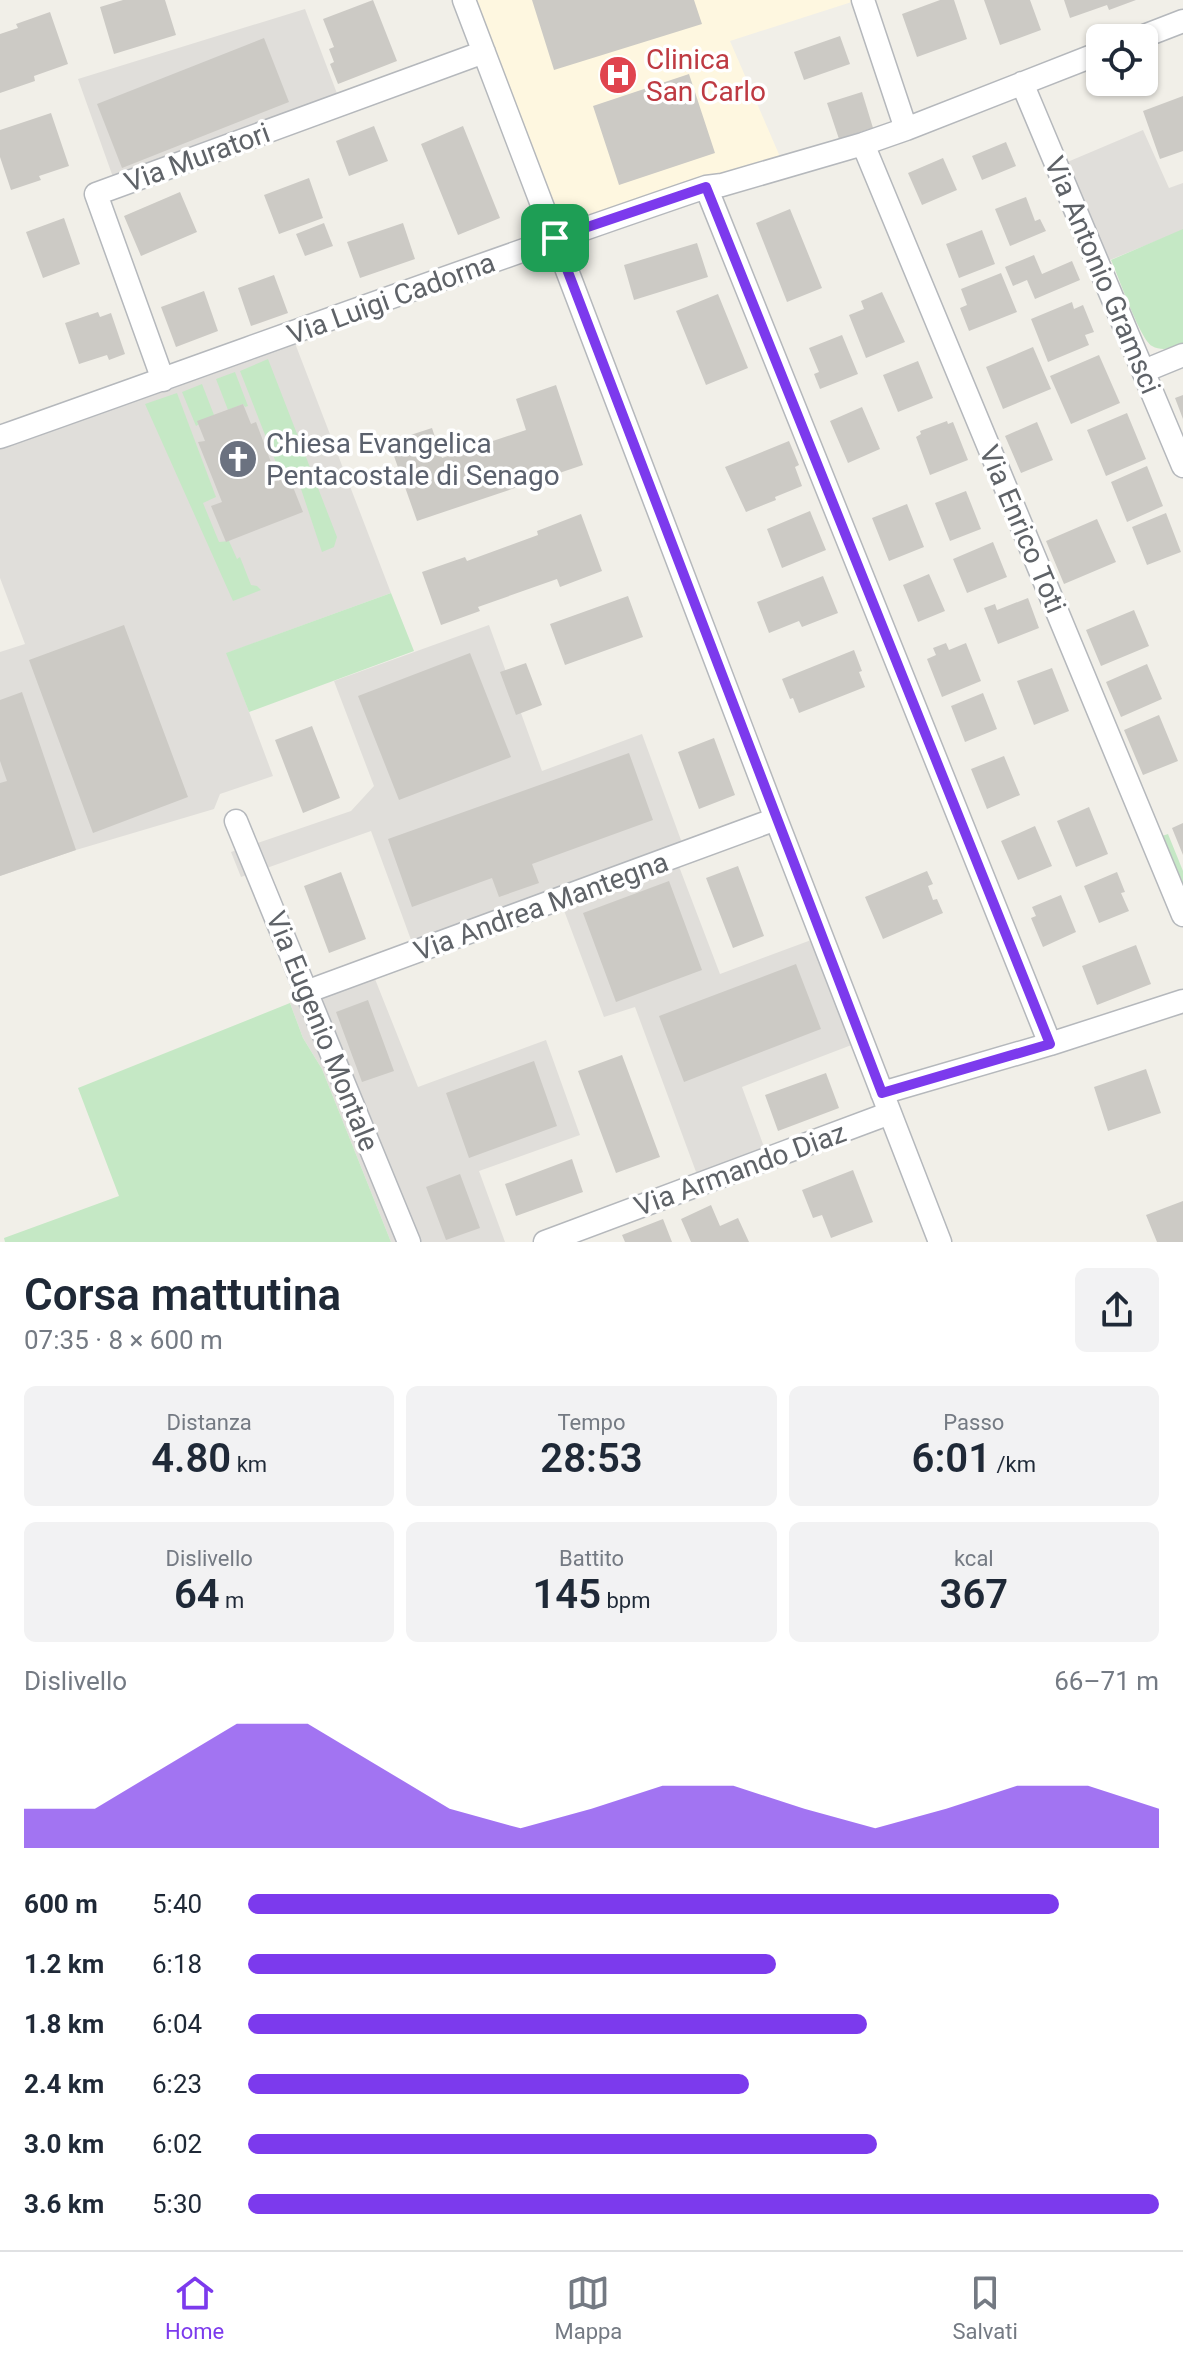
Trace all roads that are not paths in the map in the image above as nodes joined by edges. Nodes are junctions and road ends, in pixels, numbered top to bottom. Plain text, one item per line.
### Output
1 (464, 0) edge
2 (863, 0) edge
3 (1183, 21) edge
4 (1158, 31) edge
5 (484, 52) junction
6 (1086, 58) edge
7 (1022, 83) junction
8 (906, 129) junction
9 (863, 144) junction
10 (706, 187) junction
11 (555, 238) junction
12 (1183, 355) edge
13 (1144, 371) junction
14 (163, 380) junction
15 (0, 437) edge
16 (1183, 466) edge
17 (776, 819) junction
18 (236, 821) dead end
19 (1183, 915) edge
20 (306, 992) junction
21 (1183, 1001) edge
22 (1050, 1044) junction
23 (886, 1103) junction
24 (409, 1242) edge
25 (545, 1242) edge
26 (940, 1242) edge

1 - 5 street
2 - 8 street
3 - 4 street
5 - 11 street
5 - 14 street, Via Muratori
6 - 7 street, Via Luigi Cadorna
7 - 8 street, Via Luigi Cadorna
7 - 13 street, Via Antonio Gramsci
8 - 9 street, Via Luigi Cadorna
9 - 10 street, Via Luigi Cadorna
9 - 19 street, Via Enrico Toti
10 - 11 street, Via Luigi Cadorna
10 - 22 street
11 - 14 street, Via Luigi Cadorna
11 - 17 street
12 - 13 street
13 - 16 street, Via Antonio Gramsci
14 - 15 street, Via Luigi Cadorna
17 - 20 street, Via Andrea Mantegna
17 - 23 street
18 - 20 street, Via Eugenio Montale
20 - 24 street, Via Eugenio Montale
21 - 22 street, Via Armando Diaz
22 - 23 street, Via Armando Diaz
23 - 25 street, Via Armando Diaz
23 - 26 street

